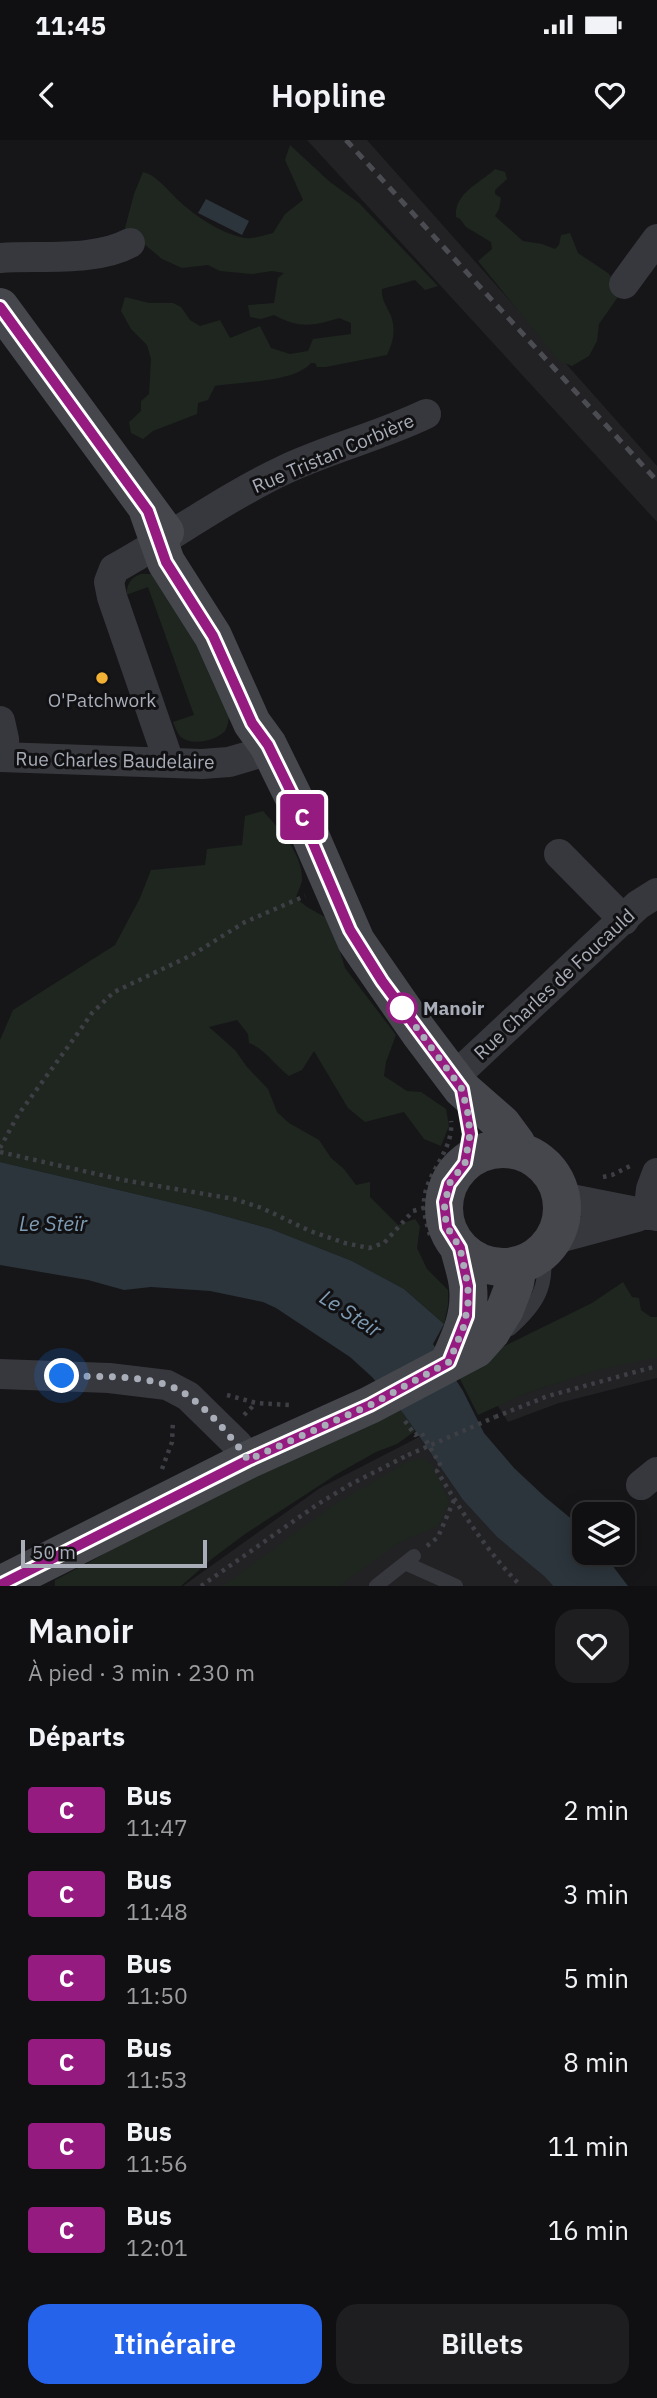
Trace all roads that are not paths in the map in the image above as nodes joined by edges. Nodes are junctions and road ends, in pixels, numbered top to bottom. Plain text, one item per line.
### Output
1 (657, 239) edge
2 (131, 243) dead end
3 (0, 258) edge
4 (624, 284) dead end
5 (0, 307) edge
6 (426, 414) dead end
7 (159, 530) junction
8 (0, 721) edge
9 (269, 747) junction
10 (2, 757) edge
11 (169, 762) junction
12 (559, 854) dead end
13 (657, 893) edge
14 (624, 920) junction
15 (455, 1093) junction
16 (520, 1152) junction
17 (465, 1163) junction
18 (646, 1168) edge
19 (557, 1186) junction
20 (652, 1215) edge
21 (460, 1248) junction
22 (538, 1252) junction
23 (463, 1356) junction
24 (0, 1374) edge
25 (248, 1460) junction
26 (0, 1585) edge
27 (376, 1586) edge
28 (456, 1586) edge

1 - 4 street
2 - 3 street
5 - 7 street
6 - 7 street, Rue Tristan Corbière
7 - 9 street
7 - 11 street, Rue Tristan Corbière
8 - 10 street
9 - 11 street, Rue Charles Baudelaire
9 - 15 street
10 - 11 street, Rue Charles Baudelaire
12 - 14 street
13 - 14 street, Rue Charles de Foucauld
14 - 15 street, Rue Charles de Foucauld
15 - 16 street
15 - 17 street
16 - 17 street
16 - 19 street
17 - 21 street
18 - 20 street
19 - 20 street
19 - 22 street
20 - 22 street
21 - 22 street
21 - 23 street
22 - 23 street
23 - 25 street
24 - 25 street
25 - 26 street
27 - 28 lane

